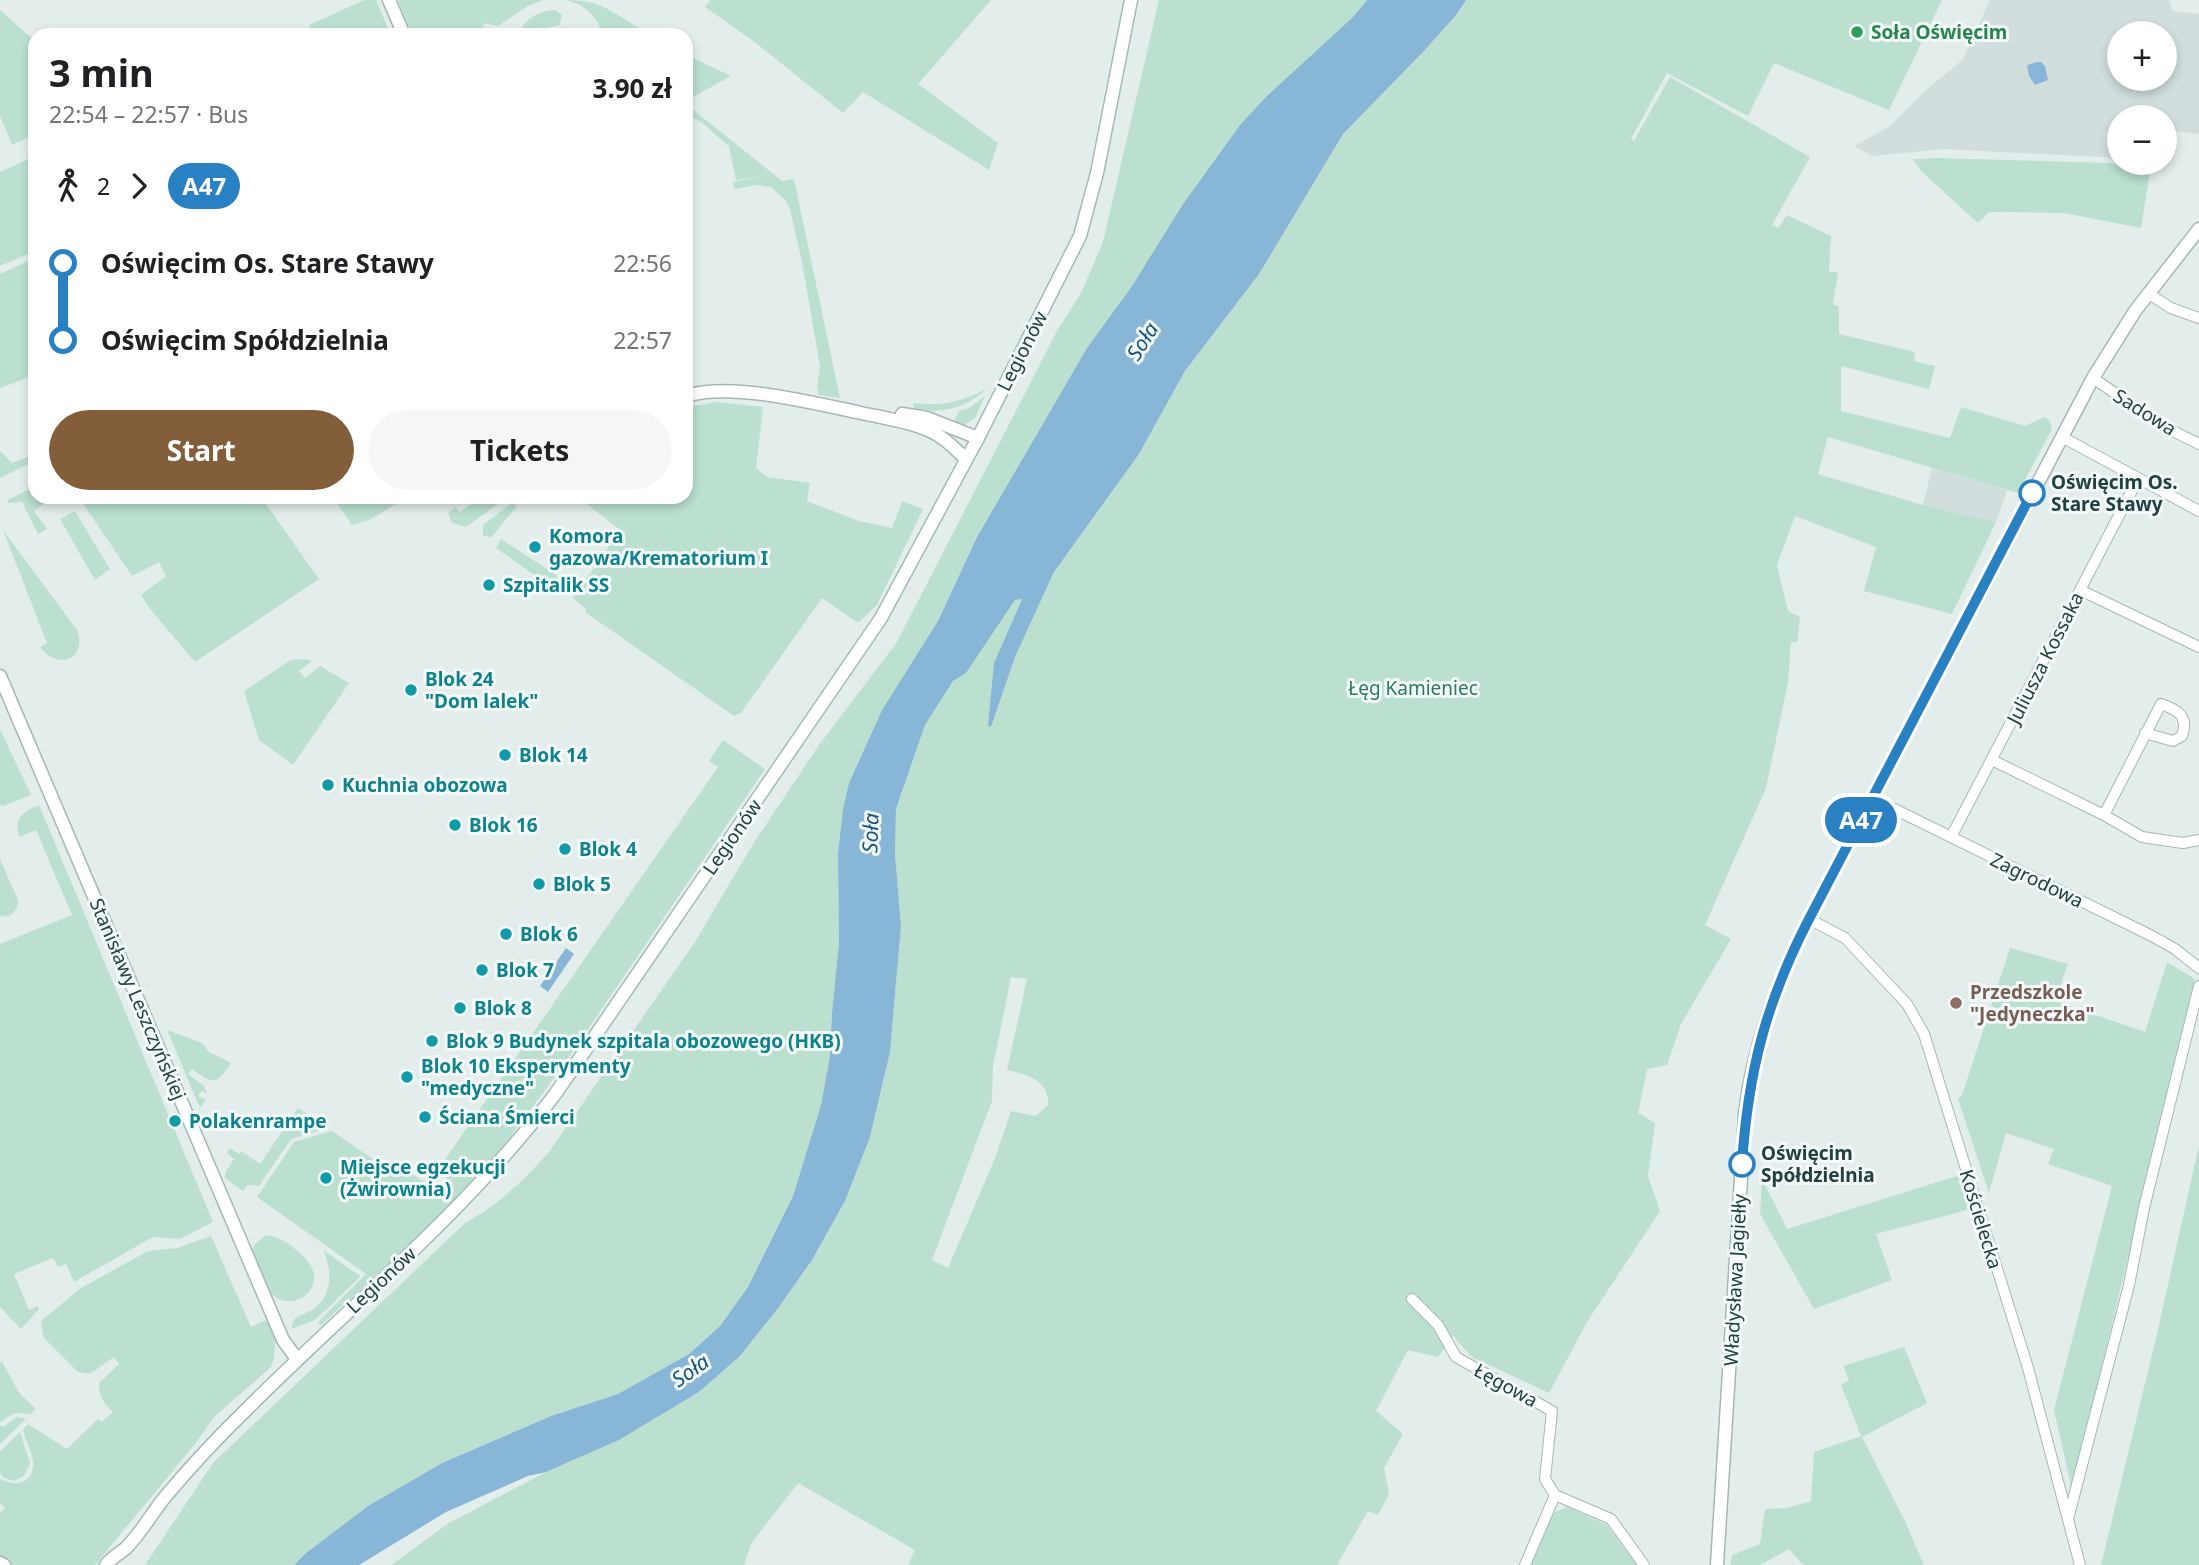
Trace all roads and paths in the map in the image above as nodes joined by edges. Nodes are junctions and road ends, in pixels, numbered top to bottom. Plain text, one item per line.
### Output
1 (389, 0) edge
2 (1131, 0) edge
3 (401, 28) edge
4 (2199, 229) edge
5 (2149, 294) junction
6 (2199, 318) edge
7 (2093, 378) junction
8 (693, 395) edge
9 (845, 410) junction
10 (2062, 437) junction
11 (978, 438) junction
12 (2199, 444) edge
13 (966, 459) junction
14 (2138, 479) junction
15 (2199, 511) edge
16 (2080, 590) junction
17 (2199, 647) edge
18 (0, 676) edge
19 (2145, 733) dead end
20 (1992, 760) junction
21 (1872, 798) junction
22 (2104, 815) junction
23 (1951, 837) junction
24 (2199, 840) edge
25 (1809, 919) junction
26 (2199, 968) edge
27 (2199, 986) edge
28 (1412, 1299) dead end
29 (297, 1359) junction
30 (1555, 1495) junction
31 (2067, 1523) junction
32 (126, 1548) junction
33 (106, 1565) edge
34 (118, 1565) edge
35 (1525, 1565) edge
36 (1644, 1565) edge
37 (1717, 1565) edge
38 (2080, 1565) edge

1 - 3 street
2 - 11 street, Legionów
4 - 5 street, Władysława Jagiełły
5 - 6 street
5 - 7 street, Władysława Jagiełły
7 - 10 street, Władysława Jagiełły
7 - 12 street, Sadowa
8 - 9 street
9 - 11 street
9 - 13 street
10 - 14 street
10 - 21 street, Władysława Jagiełły
11 - 13 street, Legionów
13 - 29 street, Legionów
14 - 15 street
14 - 16 street, Juliusza Kossaka
16 - 17 street
16 - 20 street, Juliusza Kossaka
18 - 29 street, Stanisławy Leszczyńskiej
19 - 22 street
20 - 22 street
20 - 23 street, Juliusza Kossaka
21 - 23 street, Zagrodowa
21 - 25 street, Władysława Jagiełły
22 - 24 street
23 - 26 street, Zagrodowa
25 - 31 street, Kościelecka
25 - 37 street, Władysława Jagiełły
27 - 31 street
28 - 30 street, Łęgowa
29 - 32 street, Legionów
30 - 35 street
30 - 36 street
31 - 38 street, Kościelecka
32 - 33 street, Legionów
32 - 34 street, Legionów

